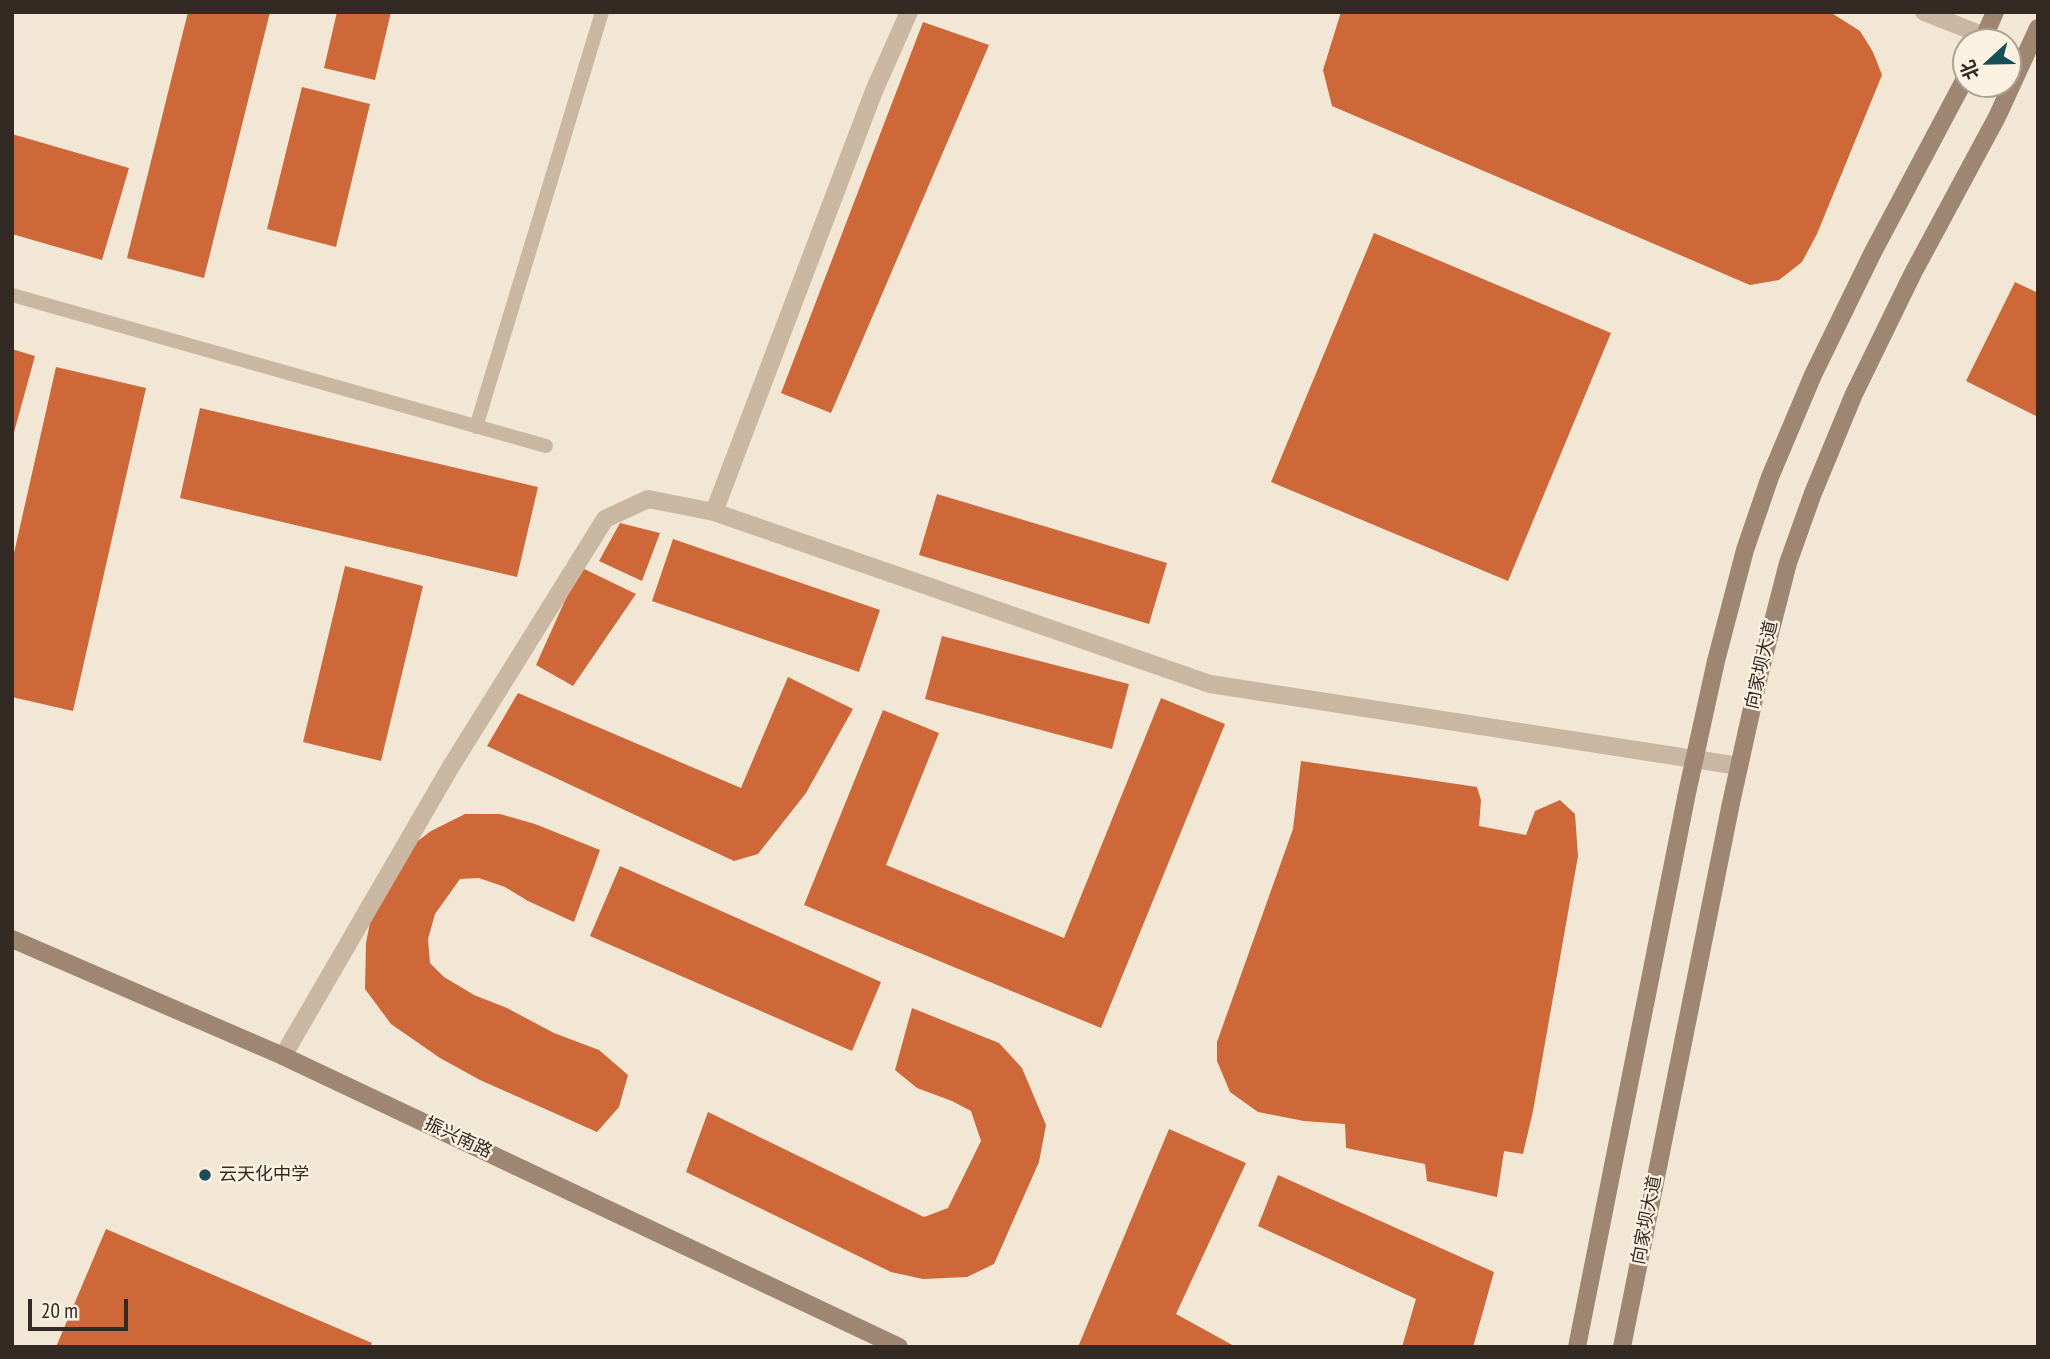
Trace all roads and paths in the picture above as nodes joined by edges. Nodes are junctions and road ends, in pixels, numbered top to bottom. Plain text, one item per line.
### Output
1 (601, 12) edge
2 (909, 12) edge
3 (1924, 12) edge
4 (1961, 28) edge
5 (2038, 28) edge
6 (2022, 51) edge
7 (2027, 53) junction
8 (1955, 98) edge
9 (12, 295) edge
10 (476, 427) junction
11 (545, 446) dead end
12 (714, 512) junction
13 (1695, 759) junction
14 (1739, 766) junction
15 (12, 939) edge
16 (283, 1056) junction
17 (899, 1347) edge
18 (1577, 1347) edge
19 (1622, 1347) edge

1 - 10 lane
2 - 12 street
3 - 4 street
5 - 7 main road, 向家坝大道
6 - 7 street
7 - 14 main road, 向家坝大道
8 - 13 main road
9 - 10 lane
10 - 11 lane
12 - 13 street
12 - 16 street
13 - 14 street
13 - 18 main road
14 - 19 main road, 向家坝大道
15 - 16 main road, 振兴南路
16 - 17 main road, 振兴南路

